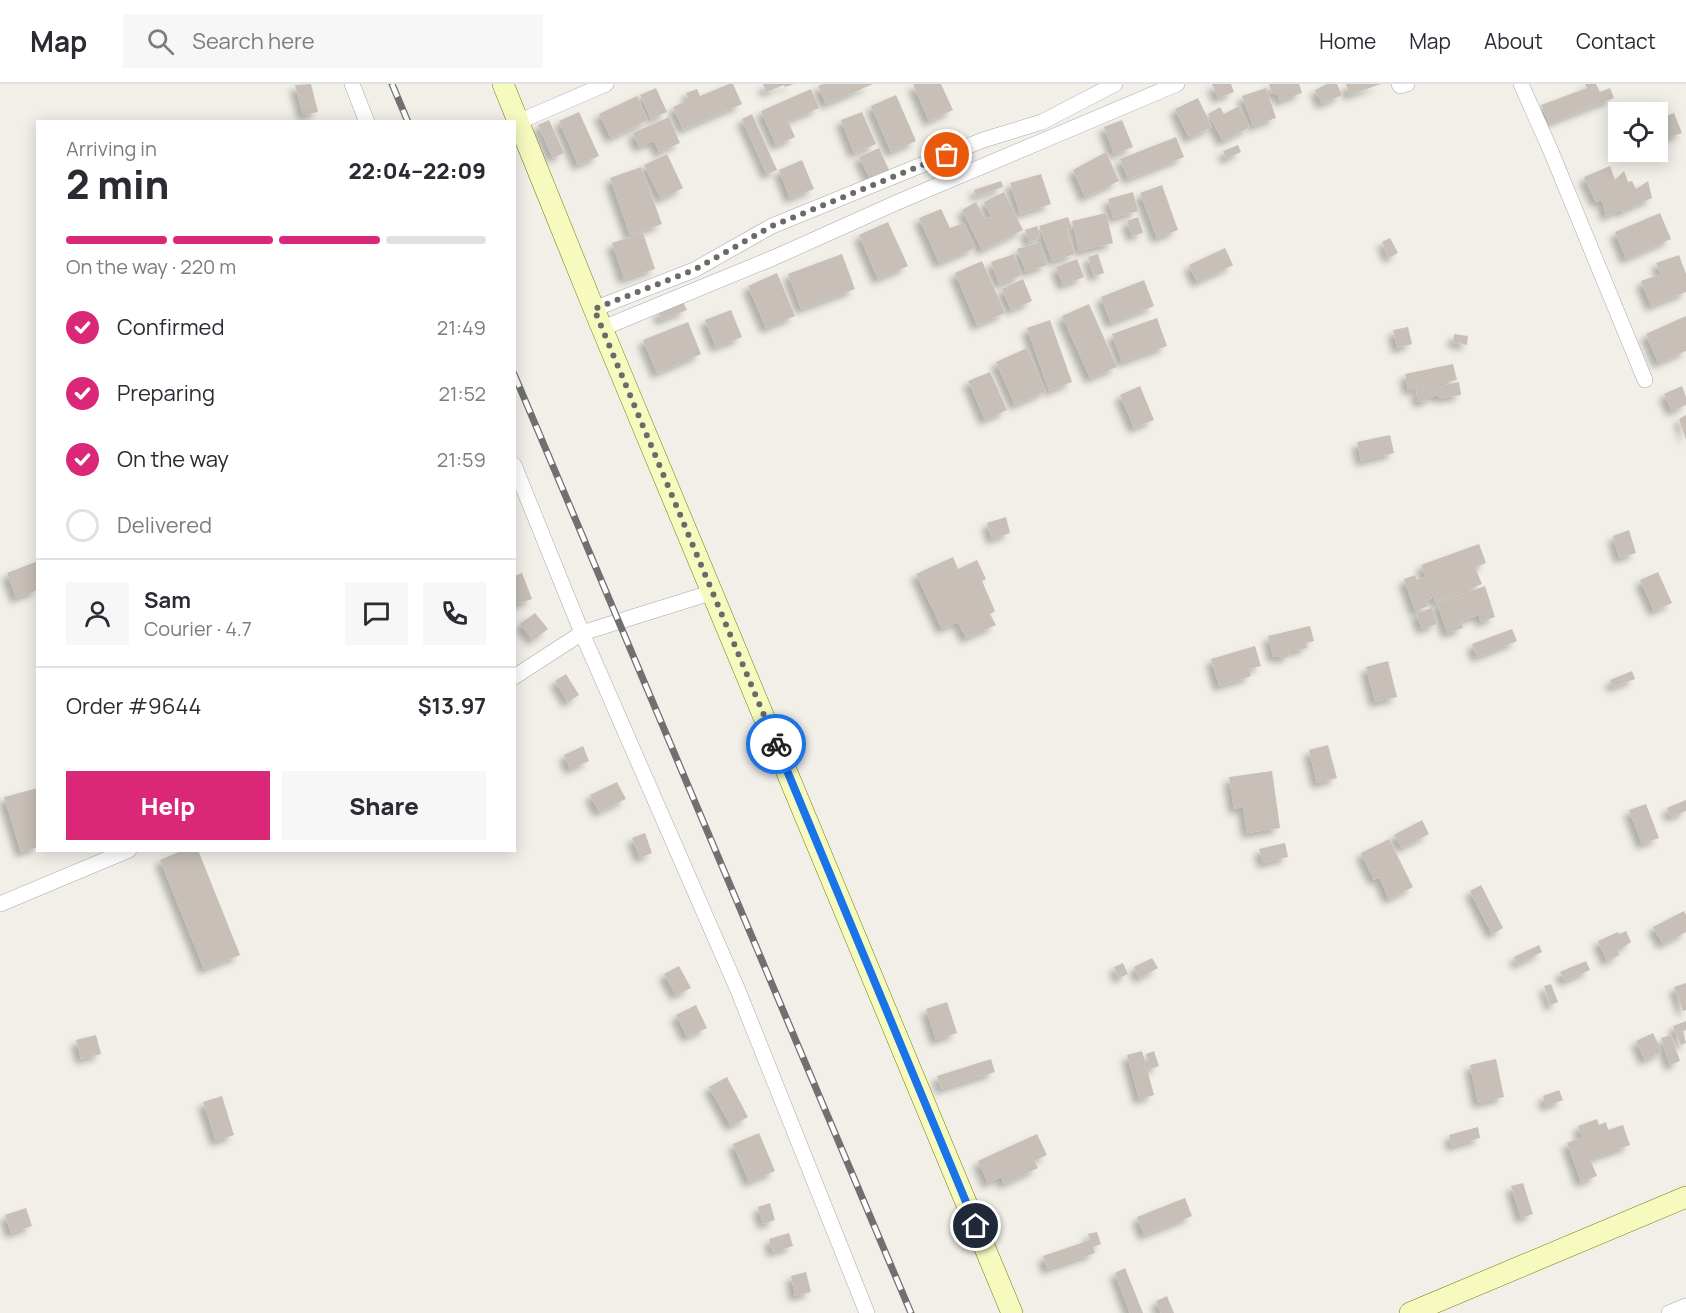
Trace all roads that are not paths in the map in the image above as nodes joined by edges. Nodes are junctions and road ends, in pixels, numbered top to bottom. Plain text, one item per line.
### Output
1 (352, 84) edge
2 (503, 84) edge
3 (606, 84) edge
4 (1177, 84) edge
5 (1399, 84) edge
6 (1407, 84) edge
7 (1521, 84) edge
8 (1107, 86) edge
9 (366, 120) edge
10 (518, 122) junction
11 (594, 309) junction
12 (603, 328) junction
13 (1645, 380) dead end
14 (516, 470) edge
15 (713, 592) junction
16 (582, 633) junction
17 (516, 676) edge
18 (124, 852) edge
19 (0, 904) edge
20 (1686, 1197) edge
21 (1686, 1306) edge
22 (867, 1313) edge
23 (1012, 1313) edge
24 (1410, 1313) edge
25 (1670, 1313) edge

1 - 9 street
2 - 10 street
3 - 10 street
4 - 12 street
5 - 6 street
7 - 13 street
8 - 11 street
10 - 11 street
11 - 12 street
12 - 15 street
14 - 16 street
15 - 16 street
15 - 23 street
16 - 17 street
16 - 22 street
18 - 19 street
20 - 24 street
21 - 25 street

